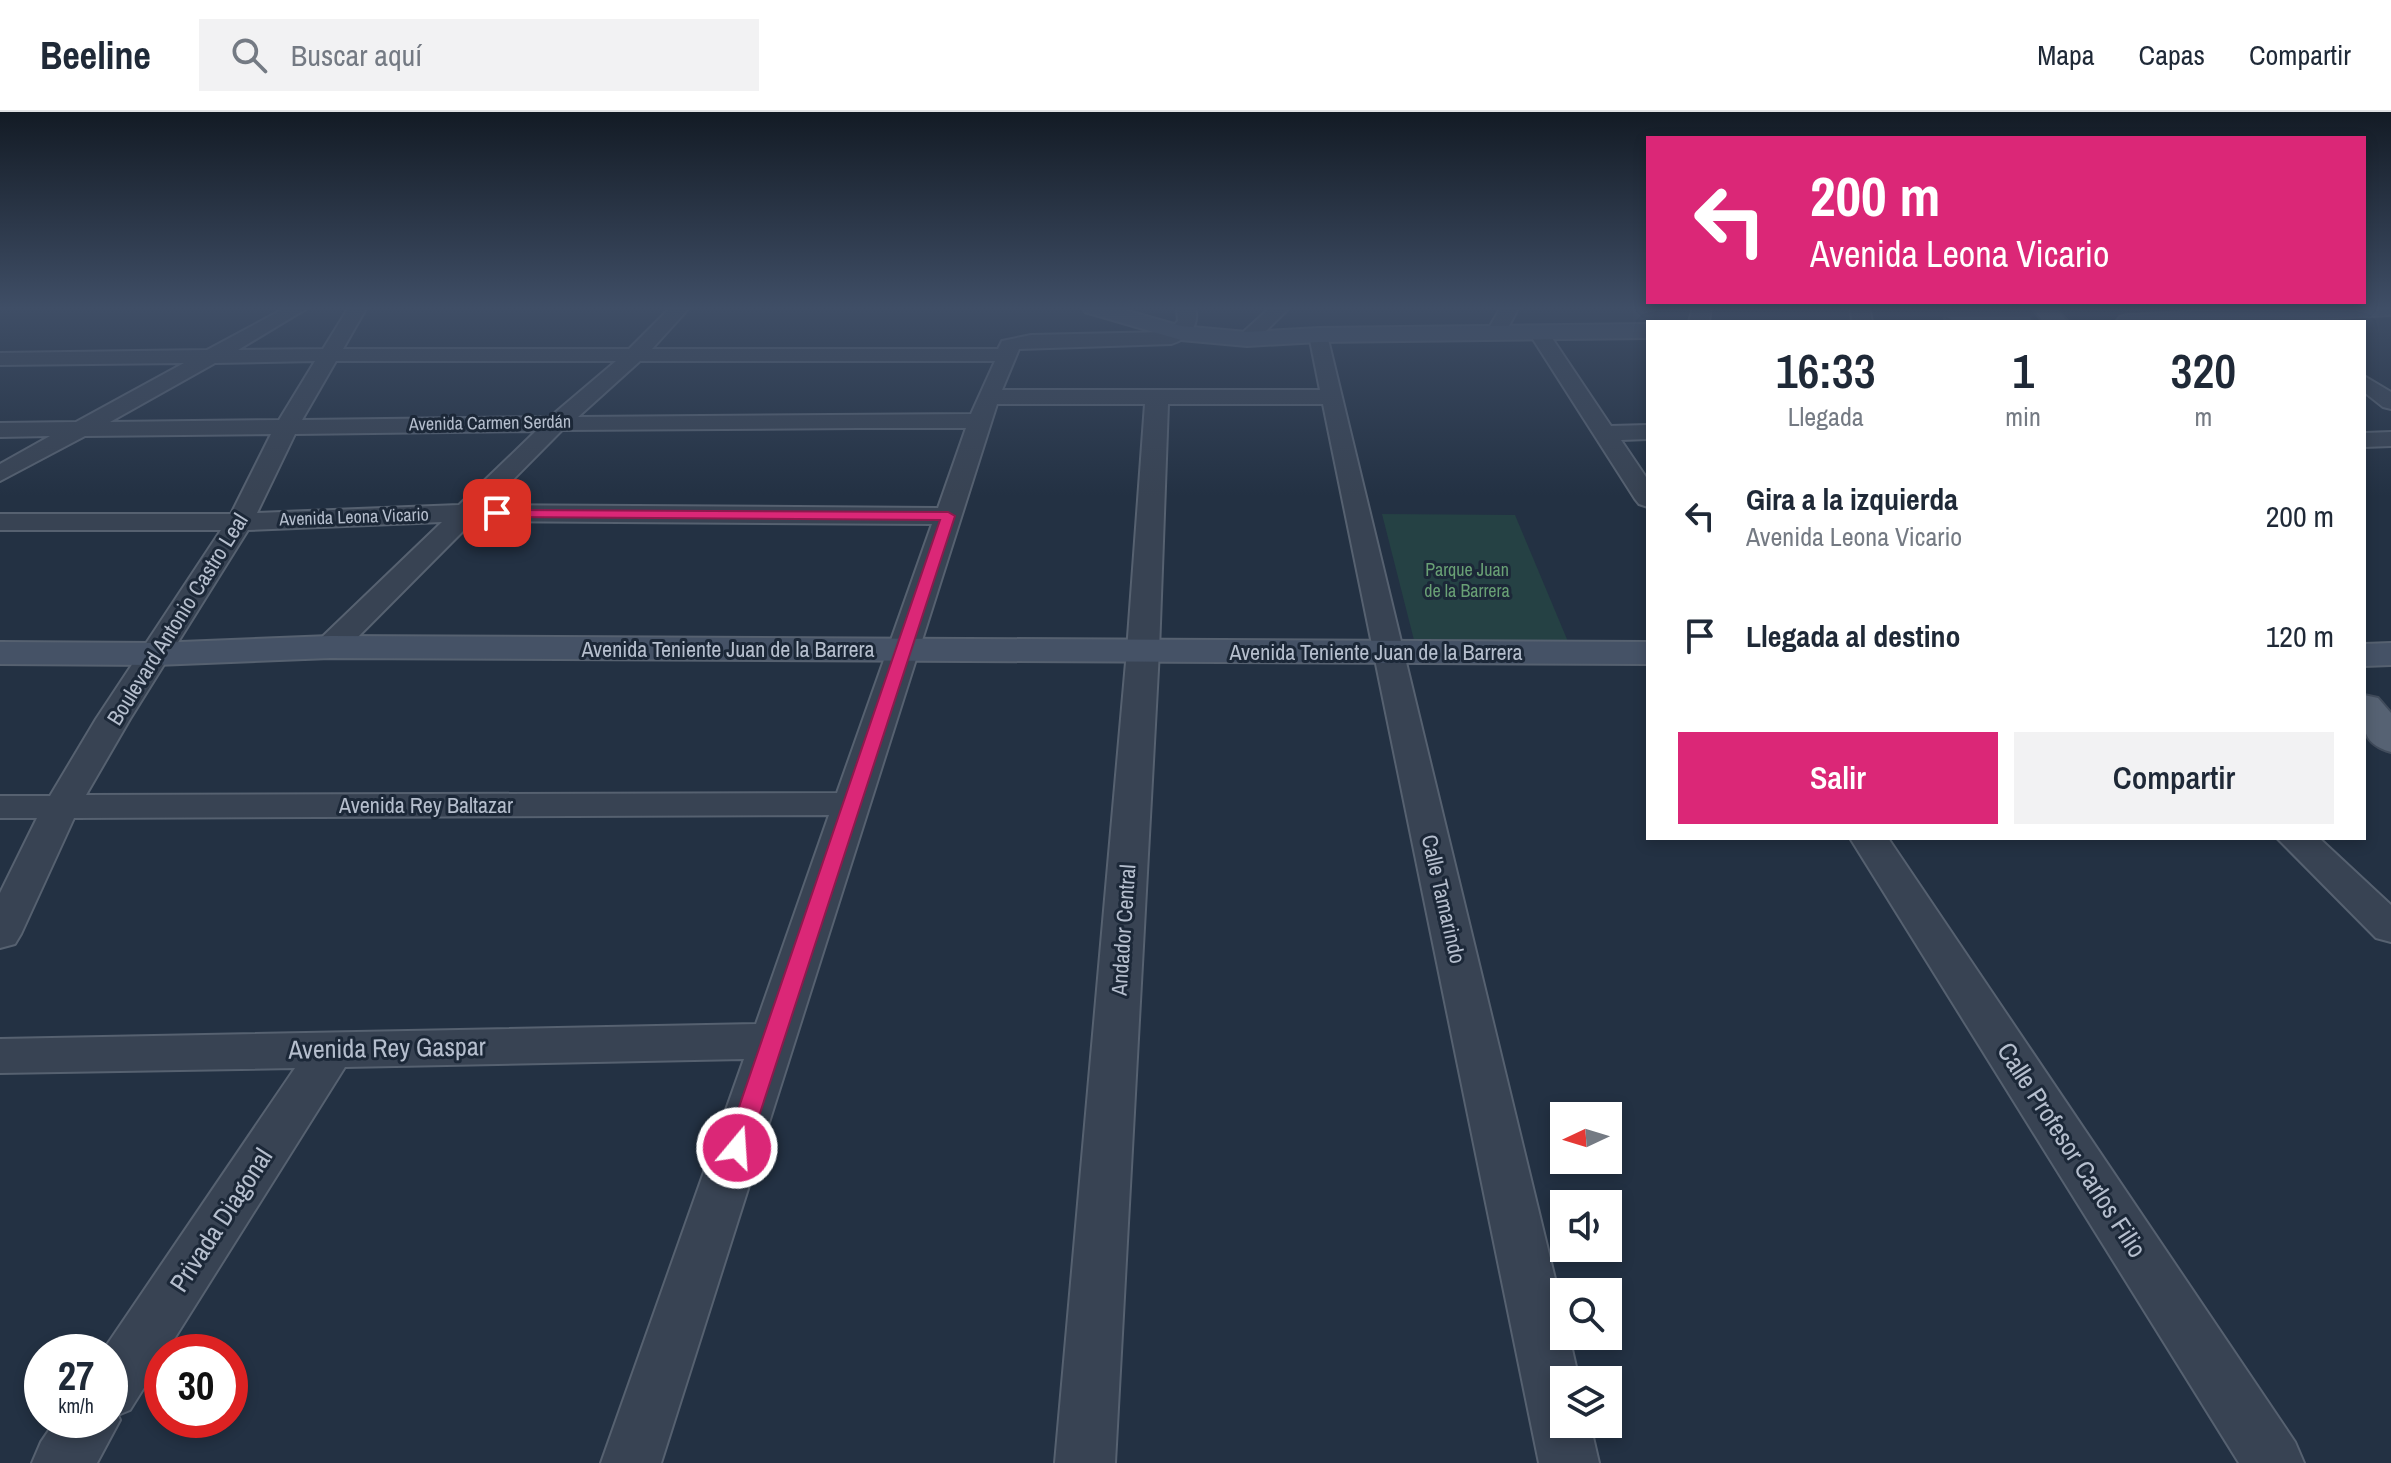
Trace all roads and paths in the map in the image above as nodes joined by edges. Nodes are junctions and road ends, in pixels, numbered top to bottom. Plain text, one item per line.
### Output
1 (186, 370) edge
2 (321, 370) edge
3 (618, 370) edge
4 (1001, 370) edge
5 (1322, 370) edge
6 (1563, 370) edge
7 (2366, 383) edge
8 (1157, 396) junction
9 (1333, 397) junction
10 (2391, 402) edge
11 (984, 409) junction
12 (559, 421) junction
13 (286, 428) junction
14 (79, 429) junction
15 (0, 430) edge
16 (1646, 432) edge
17 (1605, 433) junction
18 (2391, 439) edge
19 (2366, 440) edge
20 (0, 474) edge
21 (1646, 496) edge
22 (467, 513) junction
23 (948, 516) junction
24 (0, 522) edge
25 (240, 522) junction
26 (330, 647) junction
27 (904, 650) junction
28 (1143, 651) junction
29 (1389, 652) junction
30 (0, 653) edge
31 (1646, 653) edge
32 (156, 654) junction
33 (2391, 654) edge
34 (2366, 655) edge
35 (2366, 682) edge
36 (2366, 709) edge
37 (2391, 712) edge
38 (2391, 739) edge
39 (851, 804) junction
40 (0, 807) edge
41 (61, 807) junction
42 (1870, 840) edge
43 (2298, 840) edge
44 (2391, 928) edge
45 (0, 934) edge
46 (773, 1041) junction
47 (332, 1049) junction
48 (0, 1056) edge
49 (128, 1362) edge
50 (79, 1438) edge
51 (62, 1463) edge
52 (631, 1463) edge
53 (1085, 1463) edge
54 (1569, 1463) edge
55 (2274, 1463) edge

1 - 14 street
2 - 13 street, Boulevard Antonio Castro Leal
3 - 12 street
4 - 11 street
5 - 9 street, Calle Tamarindo
6 - 17 street
7 - 10 street
8 - 9 street, Avenida Carmen Serdán
8 - 11 street, Avenida Carmen Serdán
8 - 28 street, Andador Central
9 - 29 street, Calle Tamarindo
11 - 12 street, Avenida Carmen Serdán
11 - 23 street
12 - 13 street, Avenida Carmen Serdán
12 - 22 street
13 - 14 street, Avenida Carmen Serdán
13 - 25 street, Boulevard Antonio Castro Leal
14 - 15 street, Avenida Carmen Serdán
14 - 20 street
16 - 17 street
17 - 21 street
18 - 19 street
22 - 23 street, Avenida Leona Vicario
22 - 25 street, Avenida Leona Vicario
22 - 26 street
23 - 27 street
24 - 25 street, Avenida Leona Vicario
25 - 32 street, Boulevard Antonio Castro Leal
26 - 27 street, Avenida Teniente Juan de la Barrera
26 - 32 street, Avenida Teniente Juan de la Barrera
27 - 28 street, Avenida Teniente Juan de la Barrera
27 - 39 street
28 - 29 street, Avenida Teniente Juan de la Barrera
28 - 53 street, Andador Central
29 - 31 street, Avenida Teniente Juan de la Barrera
29 - 54 street, Calle Tamarindo
30 - 32 street, Avenida Teniente Juan de la Barrera
32 - 41 street, Boulevard Antonio Castro Leal
33 - 34 street
35 - 37 main road
36 - 38 main road
39 - 41 street, Avenida Rey Baltazar
39 - 46 street
40 - 41 street, Avenida Rey Baltazar
41 - 45 street, Boulevard Antonio Castro Leal
42 - 55 street, Calle Profesor Carlos Filio
43 - 44 street
46 - 47 street, Avenida Rey Gaspar
46 - 52 street
47 - 48 street, Avenida Rey Gaspar
47 - 49 street, Privada Diagonal
50 - 51 street

